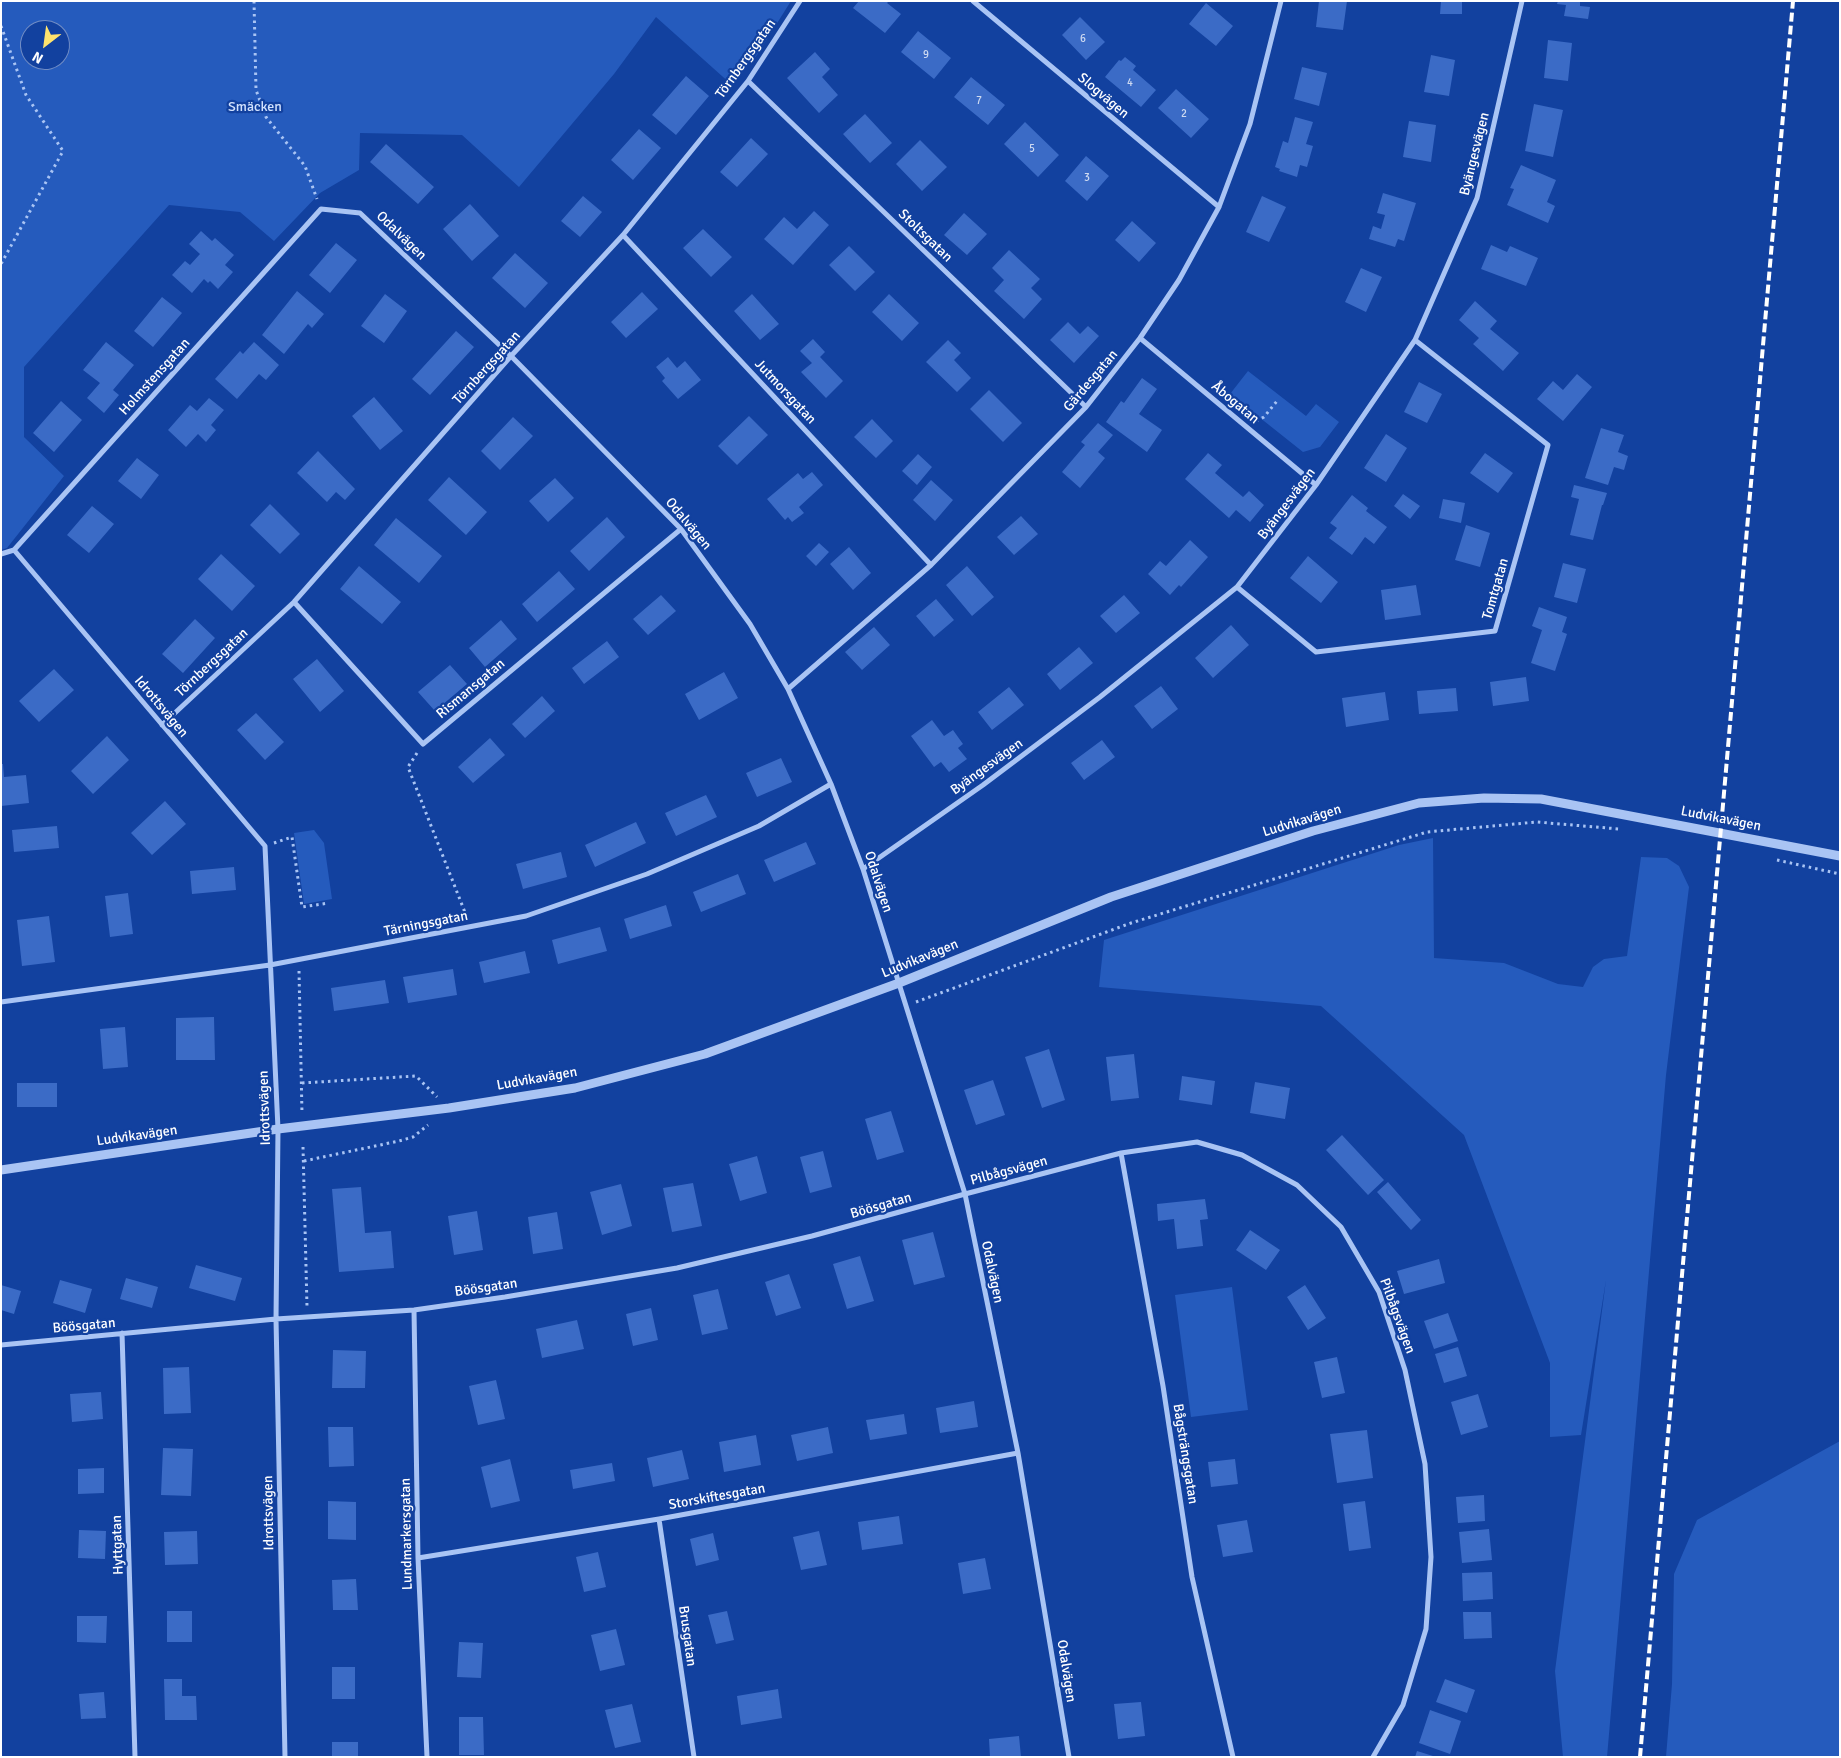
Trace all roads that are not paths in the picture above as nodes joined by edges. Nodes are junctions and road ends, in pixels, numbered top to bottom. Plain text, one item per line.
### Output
1 (800, 1) edge
2 (973, 1) edge
3 (1281, 1) edge
4 (1522, 1) edge
5 (748, 81) junction
6 (1220, 208) junction
7 (321, 209) joint
8 (623, 235) junction
9 (1140, 338) junction
10 (1415, 340) junction
11 (511, 356) junction
12 (1086, 407) junction
13 (1316, 485) junction
14 (681, 529) junction
15 (14, 550) junction
16 (1, 554) edge
17 (931, 566) junction
18 (1237, 587) junction
19 (294, 602) junction
20 (788, 689) junction
21 (162, 725) junction
22 (831, 784) junction
23 (1840, 856) edge
24 (863, 869) junction
25 (270, 965) junction
26 (899, 983) junction
27 (1, 1002) edge
28 (278, 1129) junction
29 (1121, 1153) junction
30 (1, 1170) edge
31 (965, 1194) junction
32 (414, 1310) junction
33 (276, 1319) junction
34 (122, 1333) junction
35 (1, 1345) edge
36 (1018, 1453) junction
37 (659, 1519) junction
38 (418, 1558) junction
39 (135, 1757) edge
40 (285, 1757) edge
41 (427, 1757) edge
42 (694, 1757) edge
43 (1069, 1757) edge
44 (1233, 1757) edge
45 (1374, 1757) edge

1 - 5 street, Törnbergsgatan
2 - 6 street, Slogvägen
3 - 6 street, Gärdesgatan
4 - 10 street, Byängesvägen
5 - 8 street, Törnbergsgatan
5 - 12 street, Stoltsgatan
6 - 9 street, Gärdesgatan
7 - 11 street, Odalvägen
7 - 15 street, Holmstensgatan
8 - 11 street, Törnbergsgatan
8 - 17 street, Jutmorsgatan
9 - 12 street, Gärdesgatan
9 - 13 street, Åbogatan
10 - 13 street, Byängesvägen
10 - 18 street, Tomtgatan
11 - 14 street, Odalvägen
11 - 19 street, Törnbergsgatan
12 - 17 street, Gärdesgatan
13 - 18 street, Byängesvägen
14 - 19 street, Rismansgatan
14 - 20 street, Odalvägen
15 - 16 street
15 - 21 street, Idrottsvägen
17 - 20 street, Gärdesgatan
18 - 24 street, Byängesvägen
19 - 21 street, Törnbergsgatan
20 - 22 street, Odalvägen
21 - 25 street, Idrottsvägen
22 - 24 street, Odalvägen
22 - 25 street, Tärningsgatan
23 - 26 street, Ludvikavägen
24 - 26 street, Odalvägen
25 - 27 street, Tärningsgatan
25 - 28 street, Idrottsvägen
26 - 28 street, Ludvikavägen
26 - 31 street, Odalvägen
28 - 30 street, Ludvikavägen
28 - 33 street, Idrottsvägen
29 - 31 street, Pilbågsvägen
29 - 44 street, Bågsträngsgatan
29 - 45 street, Pilbågsvägen
31 - 32 street, Böösgatan
31 - 36 street, Odalvägen
32 - 33 street, Böösgatan
32 - 38 street, Lundmarkersgatan
33 - 34 street, Böösgatan
33 - 40 street, Idrottsvägen
34 - 35 street, Böösgatan
34 - 39 street, Hyttgatan
36 - 37 street, Storskiftesgatan
36 - 43 street, Odalvägen
37 - 38 street, Storskiftesgatan
37 - 42 street, Brusgatan
38 - 41 street, Lundmarkersgatan

